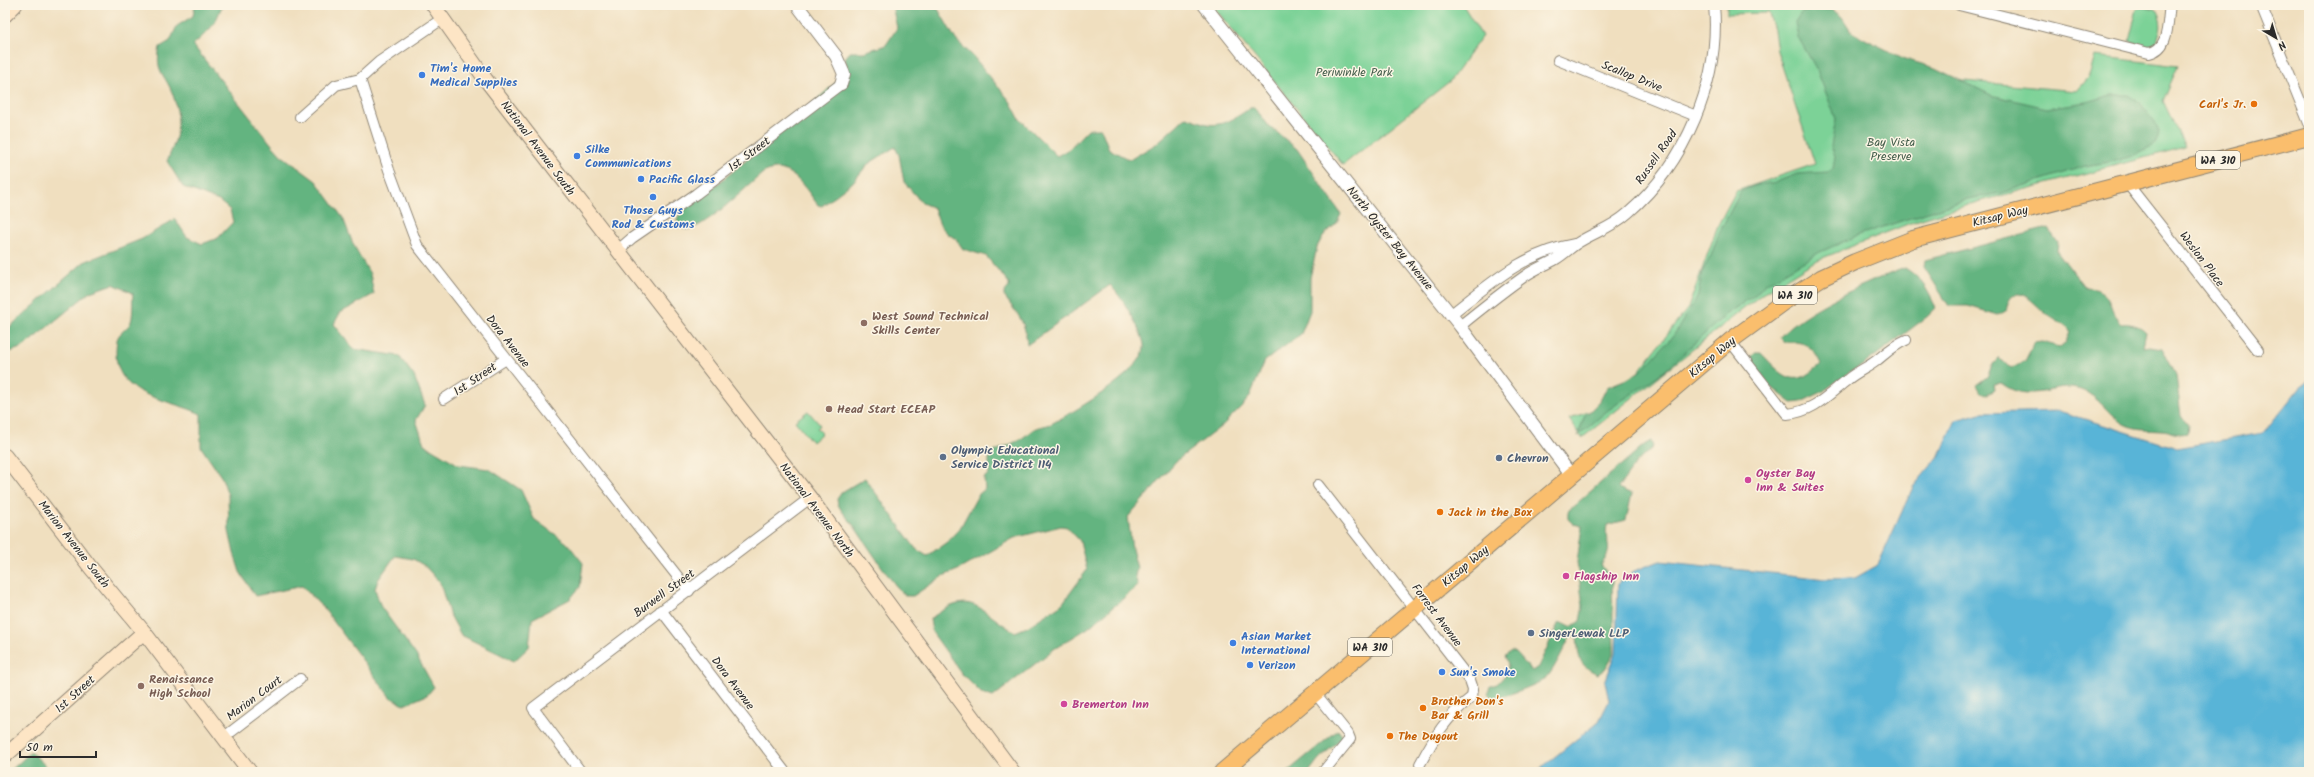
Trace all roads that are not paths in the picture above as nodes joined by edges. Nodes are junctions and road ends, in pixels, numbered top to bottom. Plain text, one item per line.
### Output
1 (15, 5) edge
2 (433, 5) edge
3 (797, 5) edge
4 (1204, 5) edge
5 (1714, 5) edge
6 (1958, 5) edge
7 (2170, 5) edge
8 (2261, 5) edge
9 (5, 15) edge
10 (442, 20) junction
11 (1558, 60) dead end
12 (360, 79) junction
13 (840, 84) joint
14 (1696, 116) junction
15 (300, 117) dead end
16 (2309, 124) edge
17 (2309, 136) edge
18 (2127, 183) junction
19 (1577, 243) junction
20 (617, 251) junction
21 (1450, 315) junction
22 (1460, 326) junction
23 (1906, 340) dead end
24 (1730, 341) junction
25 (2258, 350) dead end
26 (506, 359) junction
27 (444, 399) dead end
28 (5, 456) edge
29 (1571, 475) junction
30 (1318, 485) dead end
31 (810, 498) junction
32 (688, 591) junction
33 (1415, 609) junction
34 (661, 610) junction
35 (144, 632) junction
36 (300, 679) dead end
37 (1315, 693) junction
38 (223, 738) junction
39 (5, 756) edge
40 (1420, 764) dead end
41 (250, 772) edge
42 (581, 772) edge
43 (785, 772) edge
44 (1013, 772) edge
45 (1222, 772) edge
46 (1323, 772) edge

1 - 9 main road
2 - 10 main road, National Avenue South
3 - 13 street
4 - 21 street, North Oyster Bay Avenue
5 - 14 street, Russell Road
6 - 7 street
8 - 16 street
10 - 12 street
10 - 20 main road, National Avenue South
11 - 14 street, Scallop Drive
12 - 15 street
12 - 26 street, Dora Avenue
13 - 20 street, 1st Street
14 - 19 street, Russell Road
17 - 18 main road, Kitsap Way / WA 310
18 - 24 main road, Kitsap Way / WA 310
18 - 25 street, Weslon Place
19 - 21 street, Russell Road
19 - 22 street, Russell Road
20 - 31 main road, National Avenue North
21 - 22 street, North Oyster Bay Avenue
22 - 29 street, North Oyster Bay Avenue
23 - 24 street
24 - 29 main road, Kitsap Way / WA 310
26 - 27 street, 1st Street
26 - 32 street, Dora Avenue
28 - 35 main road, Marion Avenue South
29 - 33 main road, Kitsap Way / WA 310
30 - 33 street, Forrest Avenue
31 - 32 street, Burwell Street
31 - 44 main road, National Avenue North
32 - 34 street, Burwell Street
33 - 37 main road, Kitsap Way / WA 310
33 - 40 street, Forrest Avenue
34 - 42 street, Burwell Street
34 - 43 street, Dora Avenue
35 - 38 main road, Marion Avenue South
35 - 39 main road, 1st Street
36 - 38 street, Marion Court
37 - 45 main road, Kitsap Way / WA 310
37 - 46 street
38 - 41 main road, Marion Avenue South

